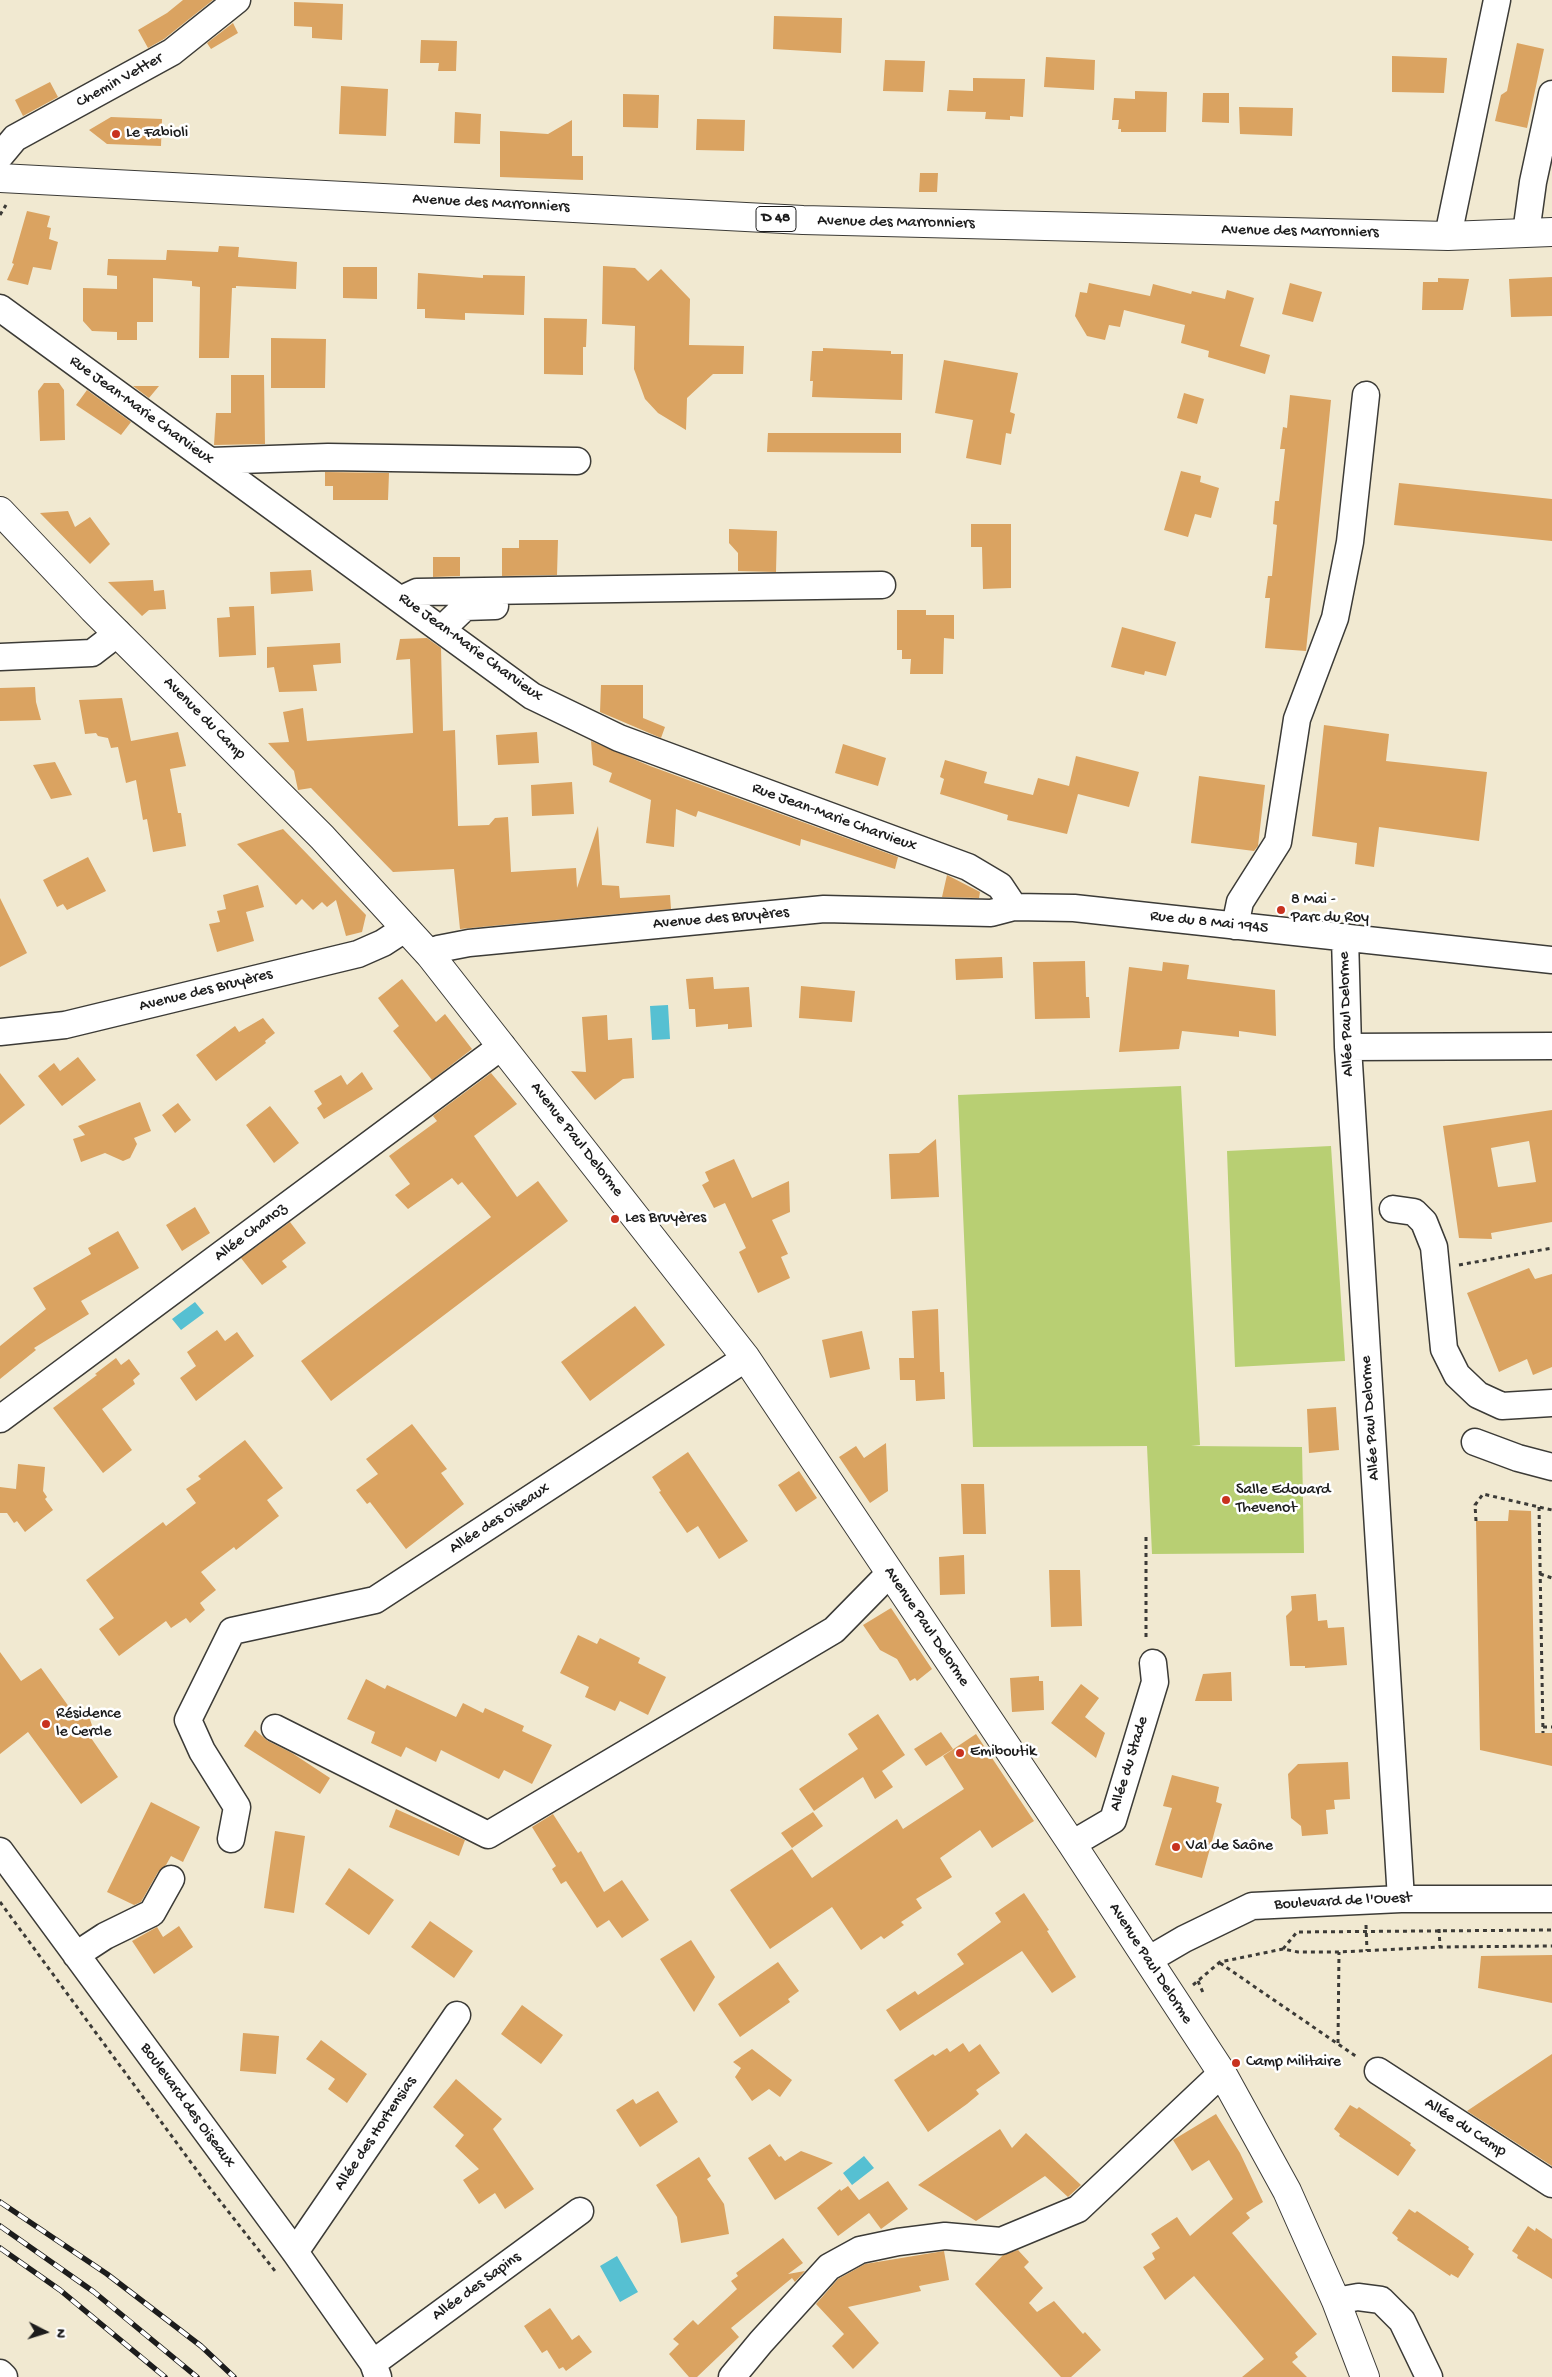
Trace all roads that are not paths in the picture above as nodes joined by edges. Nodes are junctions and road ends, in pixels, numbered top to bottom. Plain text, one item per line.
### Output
1 (237, 0) edge
2 (1498, 0) edge
3 (1552, 94) edge
4 (0, 156) edge
5 (0, 178) edge
6 (1539, 233) edge
7 (1448, 236) junction
8 (0, 308) edge
9 (1366, 395) dead end
10 (211, 461) junction
11 (577, 461) dead end
12 (0, 511) edge
13 (882, 585) dead end
14 (402, 599) junction
15 (841, 602) dead end
16 (442, 629) junction
17 (118, 633) junction
18 (0, 657) edge
19 (1014, 907) junction
20 (1235, 926) junction
21 (406, 928) junction
22 (1345, 937) junction
23 (430, 955) junction
24 (1552, 960) edge
25 (0, 1032) edge
26 (502, 1046) junction
27 (1552, 1046) edge
28 (1348, 1047) junction
29 (1393, 1208) dead end
30 (746, 1358) junction
31 (1552, 1403) edge
32 (0, 1419) edge
33 (1475, 1442) dead end
34 (1552, 1467) edge
35 (890, 1572) junction
36 (1152, 1663) road end
37 (275, 1728) dead end
38 (231, 1839) dead end
39 (1072, 1844) junction
40 (0, 1851) edge
41 (171, 1879) dead end
42 (1401, 1899) junction
43 (1552, 1899) edge
44 (76, 1955) junction
45 (1148, 1960) junction
46 (456, 2015) dead end
47 (1378, 2071) road end
48 (1222, 2073) junction
49 (1552, 2184) edge
50 (580, 2211) dead end
51 (295, 2252) junction
52 (1336, 2301) junction
53 (381, 2372) edge
54 (0, 2373) edge
55 (4, 2377) edge
56 (732, 2377) edge
57 (1365, 2377) edge
58 (1429, 2377) edge

1 - 4 street, Chemin Vetter
2 - 7 street
3 - 6 street
5 - 7 main road, Avenue des Marronniers / D 48
6 - 7 main road, Avenue des Marronniers / D 48
8 - 10 street, Rue Jean-Marie Charvieux
9 - 20 street
10 - 11 street
10 - 14 street, Rue Jean-Marie Charvieux
12 - 17 main road, Avenue du Camp
13 - 14 street
14 - 16 street, Rue Jean-Marie Charvieux
15 - 16 street
16 - 19 street, Rue Jean-Marie Charvieux
17 - 18 street
17 - 21 main road, Avenue du Camp
19 - 20 street, Rue du 8 Mai 1945
19 - 23 street, Avenue des Bruyères
20 - 22 street, Rue du 8 Mai 1945
21 - 23 main road, Avenue Paul Delorme
21 - 25 street, Avenue des Bruyères
22 - 24 street, Rue du 8 Mai 1945
22 - 28 street, Allée Paul Delorme
23 - 26 main road, Avenue Paul Delorme
26 - 30 main road, Avenue Paul Delorme
26 - 32 street, Allée Chanoz
27 - 28 street
28 - 42 street, Allée Paul Delorme
29 - 31 street
30 - 35 main road, Avenue Paul Delorme
30 - 38 street, Allée des Oiseaux
33 - 34 street
35 - 37 street
35 - 39 main road, Avenue Paul Delorme
36 - 39 street, Allée du Stade
39 - 45 main road, Avenue Paul Delorme
40 - 44 street, Boulevard des Oiseaux
41 - 44 street
42 - 43 street, Boulevard de l'Ouest
42 - 45 street, Boulevard de l'Ouest
44 - 51 street, Boulevard des Oiseaux
45 - 48 main road, Avenue Paul Delorme
46 - 51 street, Allée des Hortensias
47 - 49 street, Allée du Camp
48 - 52 main road, Avenue Paul Delorme
48 - 56 street
50 - 53 street, Allée des Sapins
51 - 53 street, Boulevard des Oiseaux
52 - 57 main road, Avenue Paul Delorme
52 - 58 street
54 - 55 street

